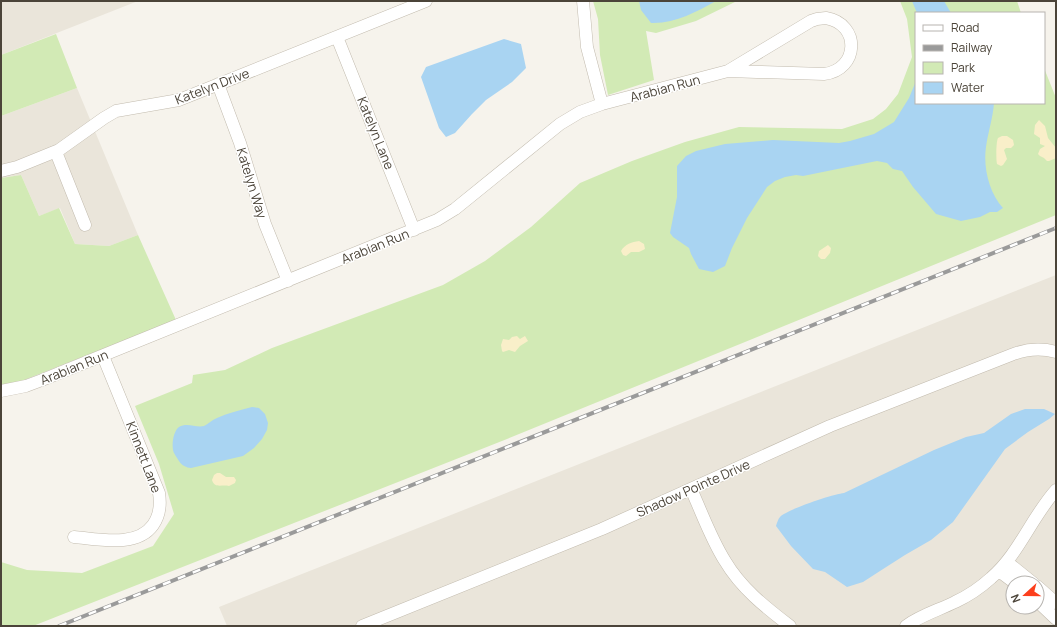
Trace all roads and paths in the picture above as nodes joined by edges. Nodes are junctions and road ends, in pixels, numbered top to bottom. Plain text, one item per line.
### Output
1 (426, 1) edge
2 (583, 1) edge
3 (337, 37) junction
4 (728, 71) junction
5 (218, 84) junction
6 (602, 104) junction
7 (56, 152) junction
8 (1, 171) edge
9 (86, 225) dead end
10 (414, 230) junction
11 (288, 281) junction
12 (1056, 352) edge
13 (103, 356) junction
14 (1, 391) edge
15 (691, 489) junction
16 (1056, 490) edge
17 (74, 537) dead end
18 (1003, 566) junction
19 (1009, 575) edge
20 (1019, 575) edge
21 (1045, 593) edge
22 (1056, 603) edge
23 (1045, 609) edge
24 (1056, 619) edge
25 (362, 626) edge
26 (790, 626) edge
27 (906, 626) edge

1 - 3 street, Katelyn Drive
2 - 6 street
3 - 5 street, Katelyn Drive
3 - 10 street, Katelyn Lane
4 - 4 street, Arabian Run
4 - 6 street, Arabian Run
5 - 7 street, Katelyn Drive
5 - 11 street, Katelyn Way
6 - 10 street, Arabian Run
7 - 8 street, Katelyn Drive
7 - 9 street
10 - 11 street, Arabian Run
11 - 13 street, Arabian Run
12 - 15 street, Shadow Pointe Drive
13 - 14 street, Arabian Run
13 - 17 street, Kinnett Lane
15 - 25 street, Shadow Pointe Drive
15 - 26 street
16 - 18 street
18 - 19 street
18 - 20 street
18 - 27 street
21 - 22 street
23 - 24 street

